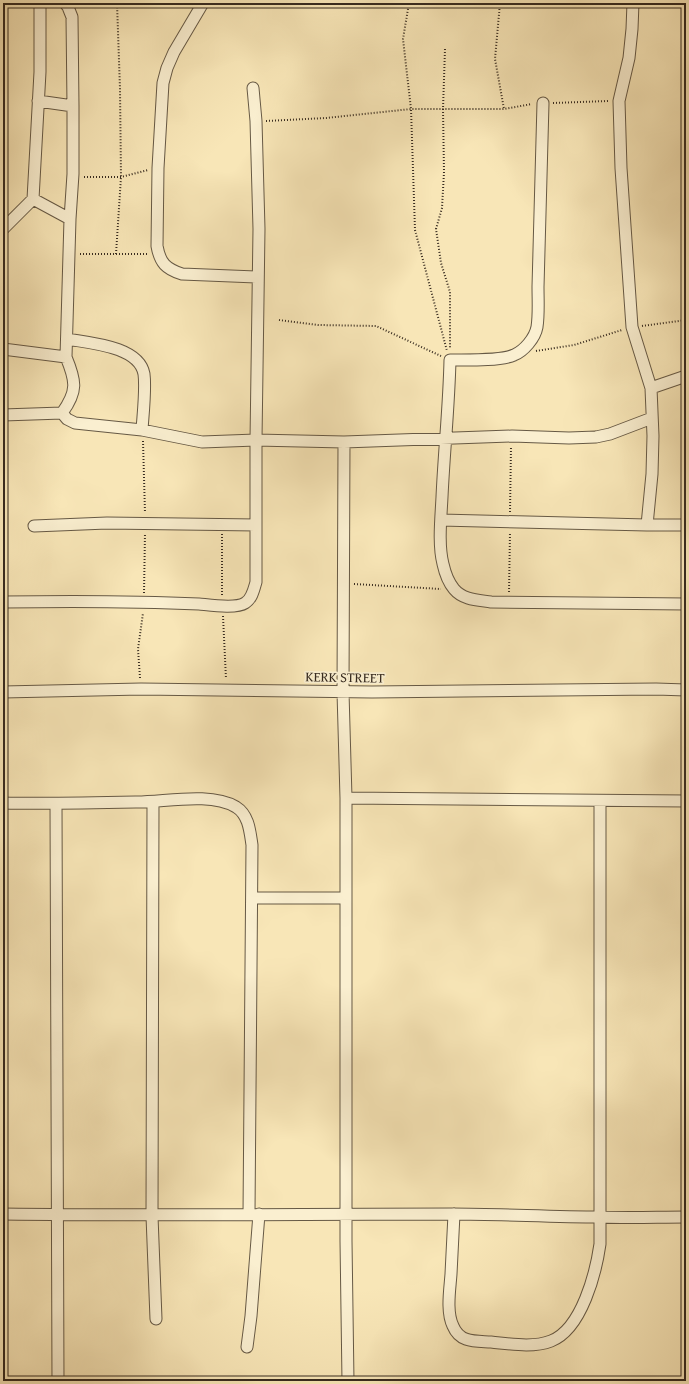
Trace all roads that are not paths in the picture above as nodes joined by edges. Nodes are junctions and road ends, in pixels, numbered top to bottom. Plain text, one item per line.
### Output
1 (40, 3) edge
2 (65, 3) edge
3 (203, 3) edge
4 (633, 3) edge
5 (253, 88) dead end
6 (38, 101) junction
7 (543, 103) road end
8 (73, 106) junction
9 (33, 199) junction
10 (70, 219) junction
11 (3, 229) edge
12 (258, 277) junction
13 (67, 339) junction
14 (3, 349) edge
15 (66, 357) junction
16 (686, 376) edge
17 (651, 388) junction
18 (62, 413) junction
19 (3, 415) edge
20 (652, 418) junction
21 (142, 430) junction
22 (445, 438) junction
23 (256, 440) junction
24 (344, 442) junction
25 (441, 520) junction
26 (256, 525) junction
27 (647, 525) junction
28 (686, 525) edge
29 (34, 526) dead end
30 (3, 602) edge
31 (686, 604) edge
32 (686, 690) edge
33 (3, 692) edge
34 (343, 692) junction
35 (346, 798) junction
36 (600, 801) junction
37 (686, 801) edge
38 (153, 802) junction
39 (3, 803) edge
40 (56, 804) junction
41 (252, 898) junction
42 (345, 898) junction
43 (3, 1214) edge
44 (254, 1214) junction
45 (454, 1214) junction
46 (58, 1215) junction
47 (346, 1215) junction
48 (152, 1216) junction
49 (686, 1217) edge
50 (600, 1218) junction
51 (156, 1319) dead end
52 (247, 1347) dead end
53 (58, 1381) edge
54 (348, 1381) edge

1 - 6 street
2 - 8 street
3 - 12 street
4 - 17 street
5 - 12 street
6 - 8 street
6 - 9 street
7 - 22 street
8 - 10 street
9 - 10 street
9 - 11 street
10 - 13 street
12 - 23 street
13 - 15 street
13 - 21 street
14 - 15 street
15 - 18 street
16 - 17 street
17 - 20 street
18 - 19 street
18 - 21 street
20 - 22 street
20 - 27 street
21 - 23 street
22 - 24 street
22 - 25 street
23 - 24 street
23 - 26 street
24 - 34 street
25 - 27 street
25 - 31 street
26 - 29 street
26 - 30 street
27 - 28 street
32 - 34 street, KERK STREET
33 - 34 street, KERK STREET
34 - 35 street
35 - 36 street
35 - 42 street
36 - 37 street
36 - 50 street
38 - 40 street
38 - 41 street
38 - 48 street
39 - 40 street
40 - 46 street
41 - 42 street
41 - 44 street
42 - 47 street
43 - 46 street
44 - 47 street
44 - 48 street
44 - 52 street
45 - 47 street
45 - 50 street
45 - 50 street
46 - 48 street
46 - 53 street
47 - 54 street
48 - 51 street
49 - 50 street

